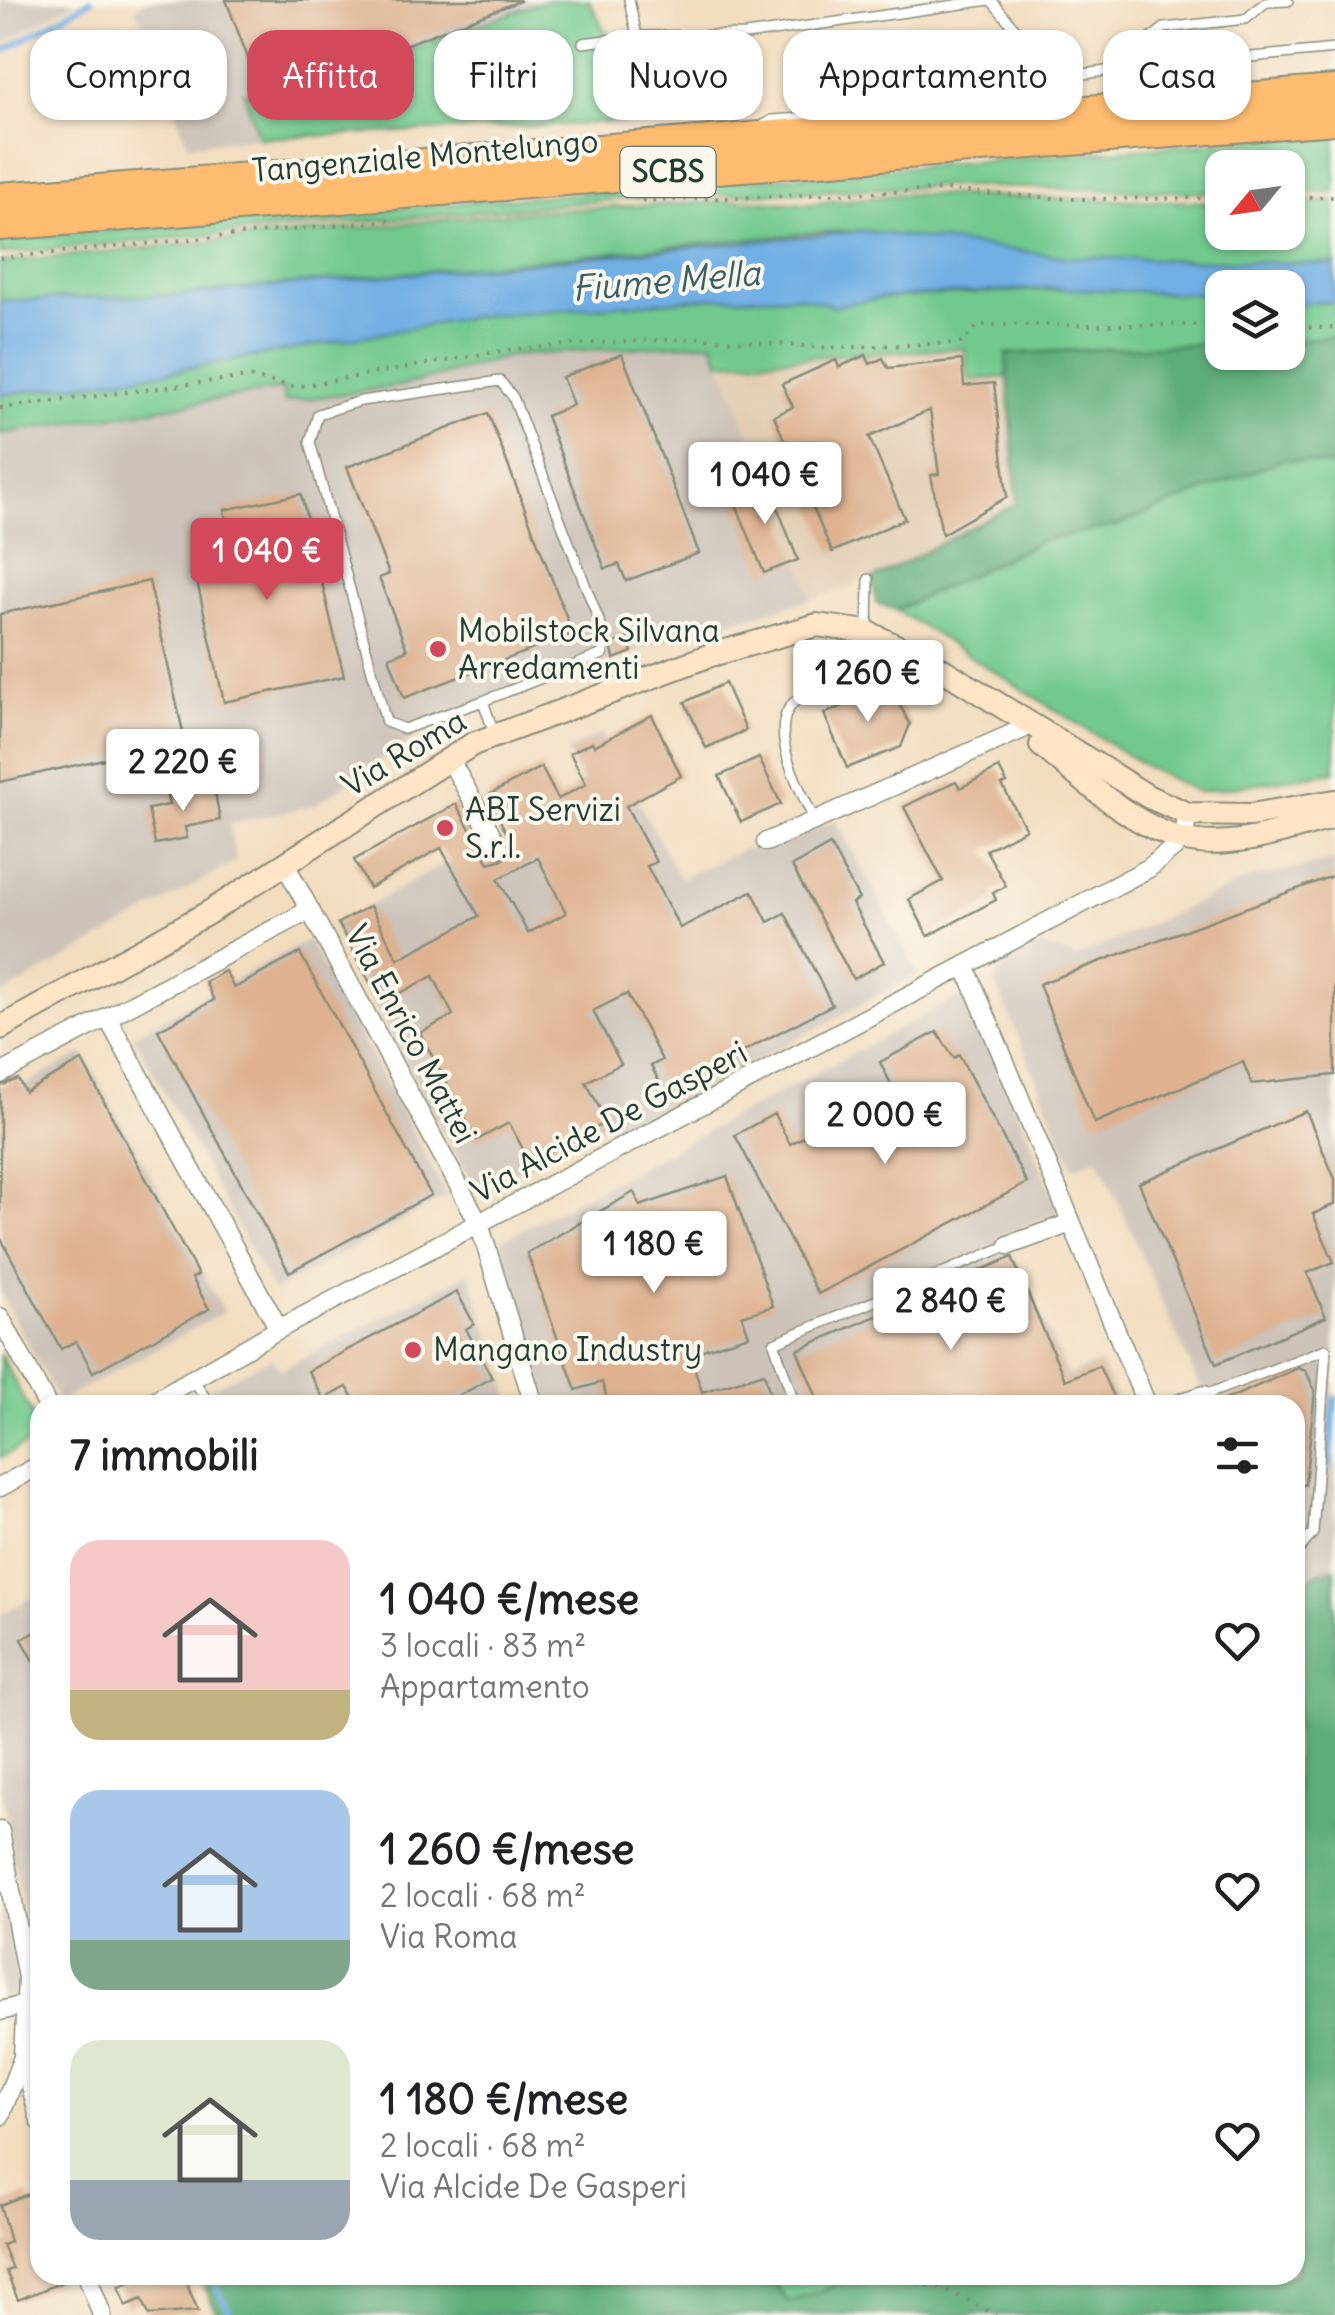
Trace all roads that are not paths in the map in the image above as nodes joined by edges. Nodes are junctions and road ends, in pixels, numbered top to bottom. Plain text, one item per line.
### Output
1 (629, 0) edge
2 (990, 0) edge
3 (1288, 0) edge
4 (636, 30) edge
5 (1016, 30) edge
6 (1162, 30) edge
7 (763, 33) edge
8 (593, 42) edge
9 (583, 43) dead end
10 (1335, 49) edge
11 (1251, 57) edge
12 (1335, 91) edge
13 (783, 119) edge
14 (1335, 119) edge
15 (736, 139) junction
16 (0, 198) edge
17 (0, 225) edge
18 (869, 579) dead end
19 (867, 632) junction
20 (859, 672) dead end
21 (982, 694) junction
22 (483, 701) junction
23 (1023, 729) junction
24 (495, 736) junction
25 (449, 758) junction
26 (1335, 800) edge
27 (1188, 814) junction
28 (1335, 817) edge
29 (814, 821) junction
30 (1183, 840) junction
31 (766, 842) dead end
32 (500, 848) dead end
33 (286, 866) junction
34 (310, 910) junction
35 (966, 968) junction
36 (108, 1017) junction
37 (0, 1028) edge
38 (0, 1074) edge
39 (479, 1223) junction
40 (1072, 1223) junction
41 (1009, 1245) joint
42 (0, 1317) edge
43 (279, 1329) junction
44 (42, 1395) edge
45 (203, 1395) edge
46 (531, 1395) edge
47 (792, 1395) edge
48 (1143, 1395) edge
49 (1204, 1395) edge
50 (30, 1470) edge
51 (0, 1487) edge
52 (1305, 1542) edge
53 (0, 1831) edge
54 (28, 2004) junction
55 (0, 2011) edge
56 (23, 2056) junction
57 (30, 2083) edge
58 (0, 2116) edge
59 (91, 2285) edge
60 (102, 2315) edge

1 - 4 lane
2 - 5 lane
2 - 7 lane
3 - 6 lane
8 - 9 lane
10 - 11 lane
12 - 15 highway, Tangenziale Montelungo / SCBS
13 - 15 lane
14 - 17 highway, Tangenziale Montelungo / SCBS
15 - 16 highway, Tangenziale Montelungo / SCBS
18 - 19 lane
19 - 21 street, Via Roma
19 - 24 street, Via Roma
20 - 29 lane
21 - 23 street, Via Roma
21 - 27 street, Via Roma
22 - 22 lane
22 - 24 lane
23 - 29 street
23 - 30 street, Via Roma
24 - 25 street, Via Roma
25 - 32 street
25 - 33 street, Via Roma
26 - 27 street, Via Roma
27 - 30 street
28 - 30 street
29 - 31 street
30 - 35 street, Via Alcide De Gasperi
33 - 34 street, Via Enrico Mattei
33 - 37 street, Via Roma
34 - 36 street
34 - 39 street, Via Enrico Mattei
35 - 39 street, Via Alcide De Gasperi
35 - 40 street
36 - 38 street
36 - 43 street
39 - 43 street, Via Alcide De Gasperi
39 - 46 street, Via Enrico Mattei
40 - 41 street
40 - 48 street
41 - 47 lane
42 - 44 street
43 - 45 street, Via Alcide De Gasperi
49 - 52 lane
50 - 51 street
53 - 54 street
54 - 55 street
54 - 56 street
56 - 57 street
56 - 58 street
59 - 60 street

